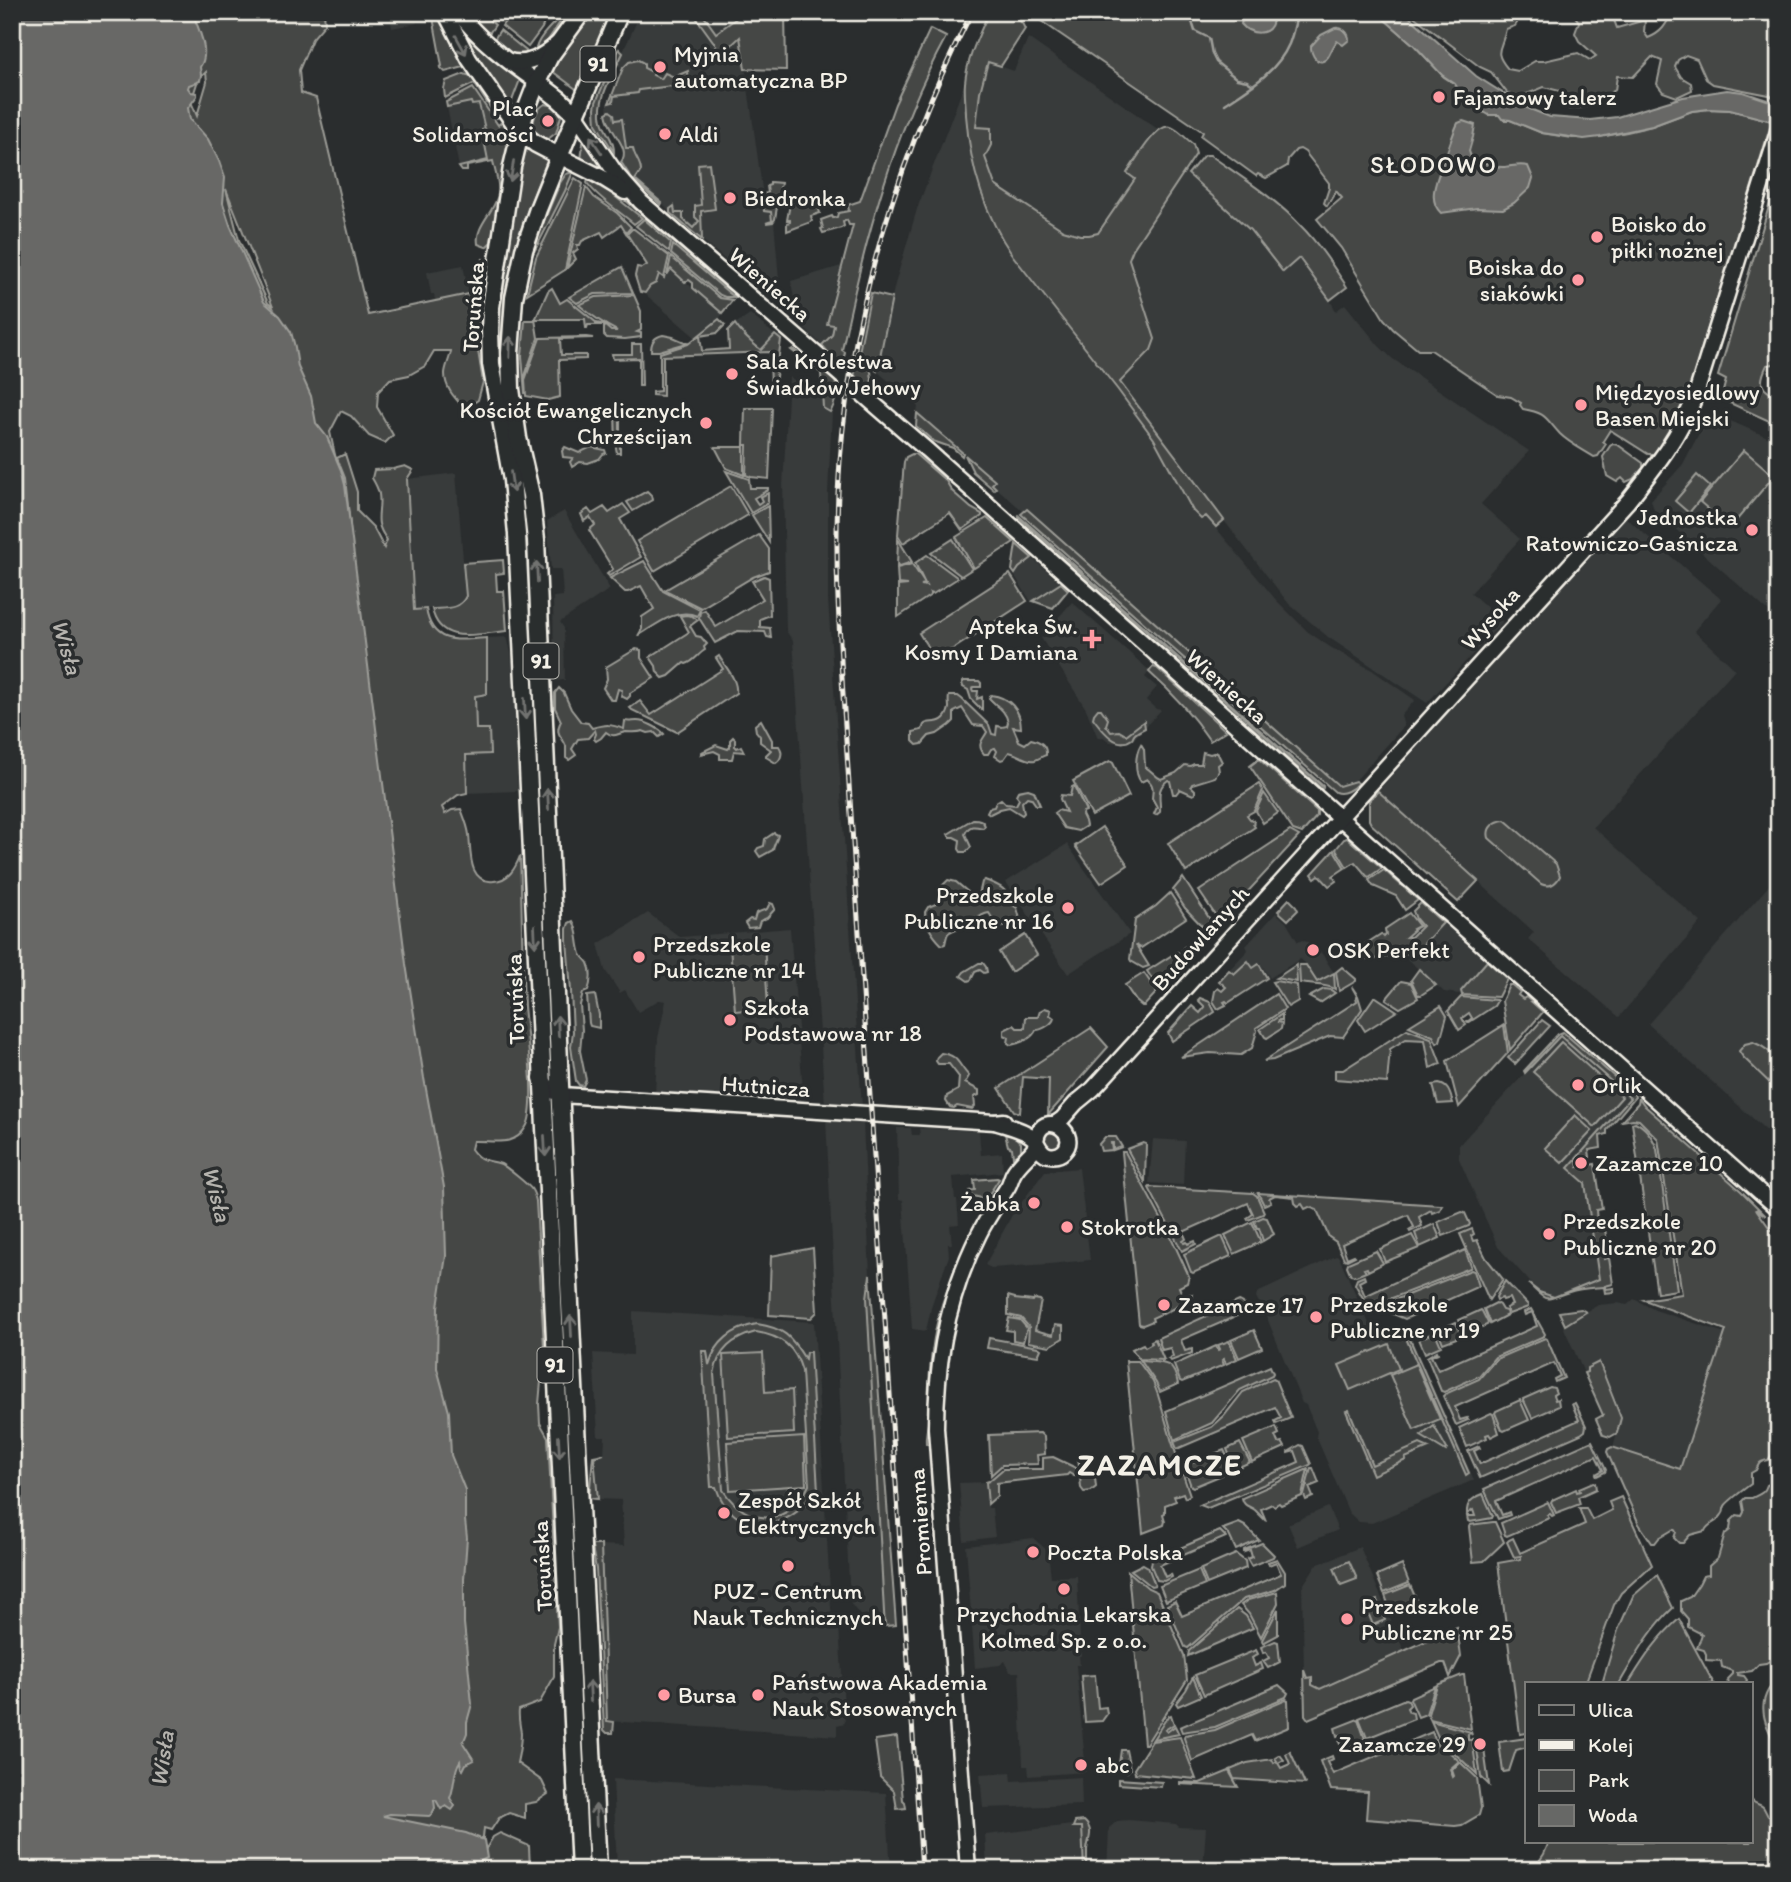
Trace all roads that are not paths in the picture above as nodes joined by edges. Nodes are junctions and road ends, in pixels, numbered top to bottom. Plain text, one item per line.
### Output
1 (445, 12) edge
2 (458, 12) edge
3 (582, 12) edge
4 (620, 12) edge
5 (560, 41) junction
6 (508, 61) junction
7 (537, 82) junction
8 (576, 115) junction
9 (519, 131) junction
10 (1777, 135) edge
11 (559, 156) junction
12 (641, 202) junction
13 (1341, 817) junction
14 (541, 1078) junction
15 (1093, 1089) junction
16 (561, 1095) junction
17 (995, 1122) junction
18 (1049, 1125) junction
19 (1067, 1134) junction
20 (1037, 1142) junction
21 (1047, 1155) junction
22 (1009, 1186) junction
23 (1779, 1209) edge
24 (576, 1419) junction
25 (558, 1420) junction
26 (580, 1870) edge
27 (598, 1870) edge
28 (968, 1870) edge

1 -> 9 street
2 - 6 street
3 - 5 main road, 91
4 - 8 main road, 91
5 - 6 street
5 - 7 main road, 91
6 - 7 street
7 - 8 main road
7 - 9 main road, 91
8 - 11 main road, 91
12 -> 8 street, Wieniecka
9 - 11 main road
9 -> 14 main road, Toruńska / 91
10 - 13 street, Wysoka
11 - 12 street, Wieniecka
16 -> 11 main road, Toruńska / 91
12 - 13 street, Wieniecka
13 - 15 street, Budowlanych
13 - 23 street, Wieniecka
14 - 16 street
14 -> 25 main road, Toruńska / 91
15 - 18 street, Budowlanych
15 - 19 street, Budowlanych
16 - 17 street, Hutnicza
24 -> 16 main road, Toruńska / 91
17 - 18 street, Hutnicza
17 - 20 street, Hutnicza
18 - 19 street
18 - 20 street
19 - 21 street
20 - 21 street
20 - 22 street, Promienna
21 - 22 street, Promienna
22 - 28 street, Promienna
24 - 25 main road
27 -> 24 main road, Toruńska / 91
25 -> 26 main road, Toruńska / 91

